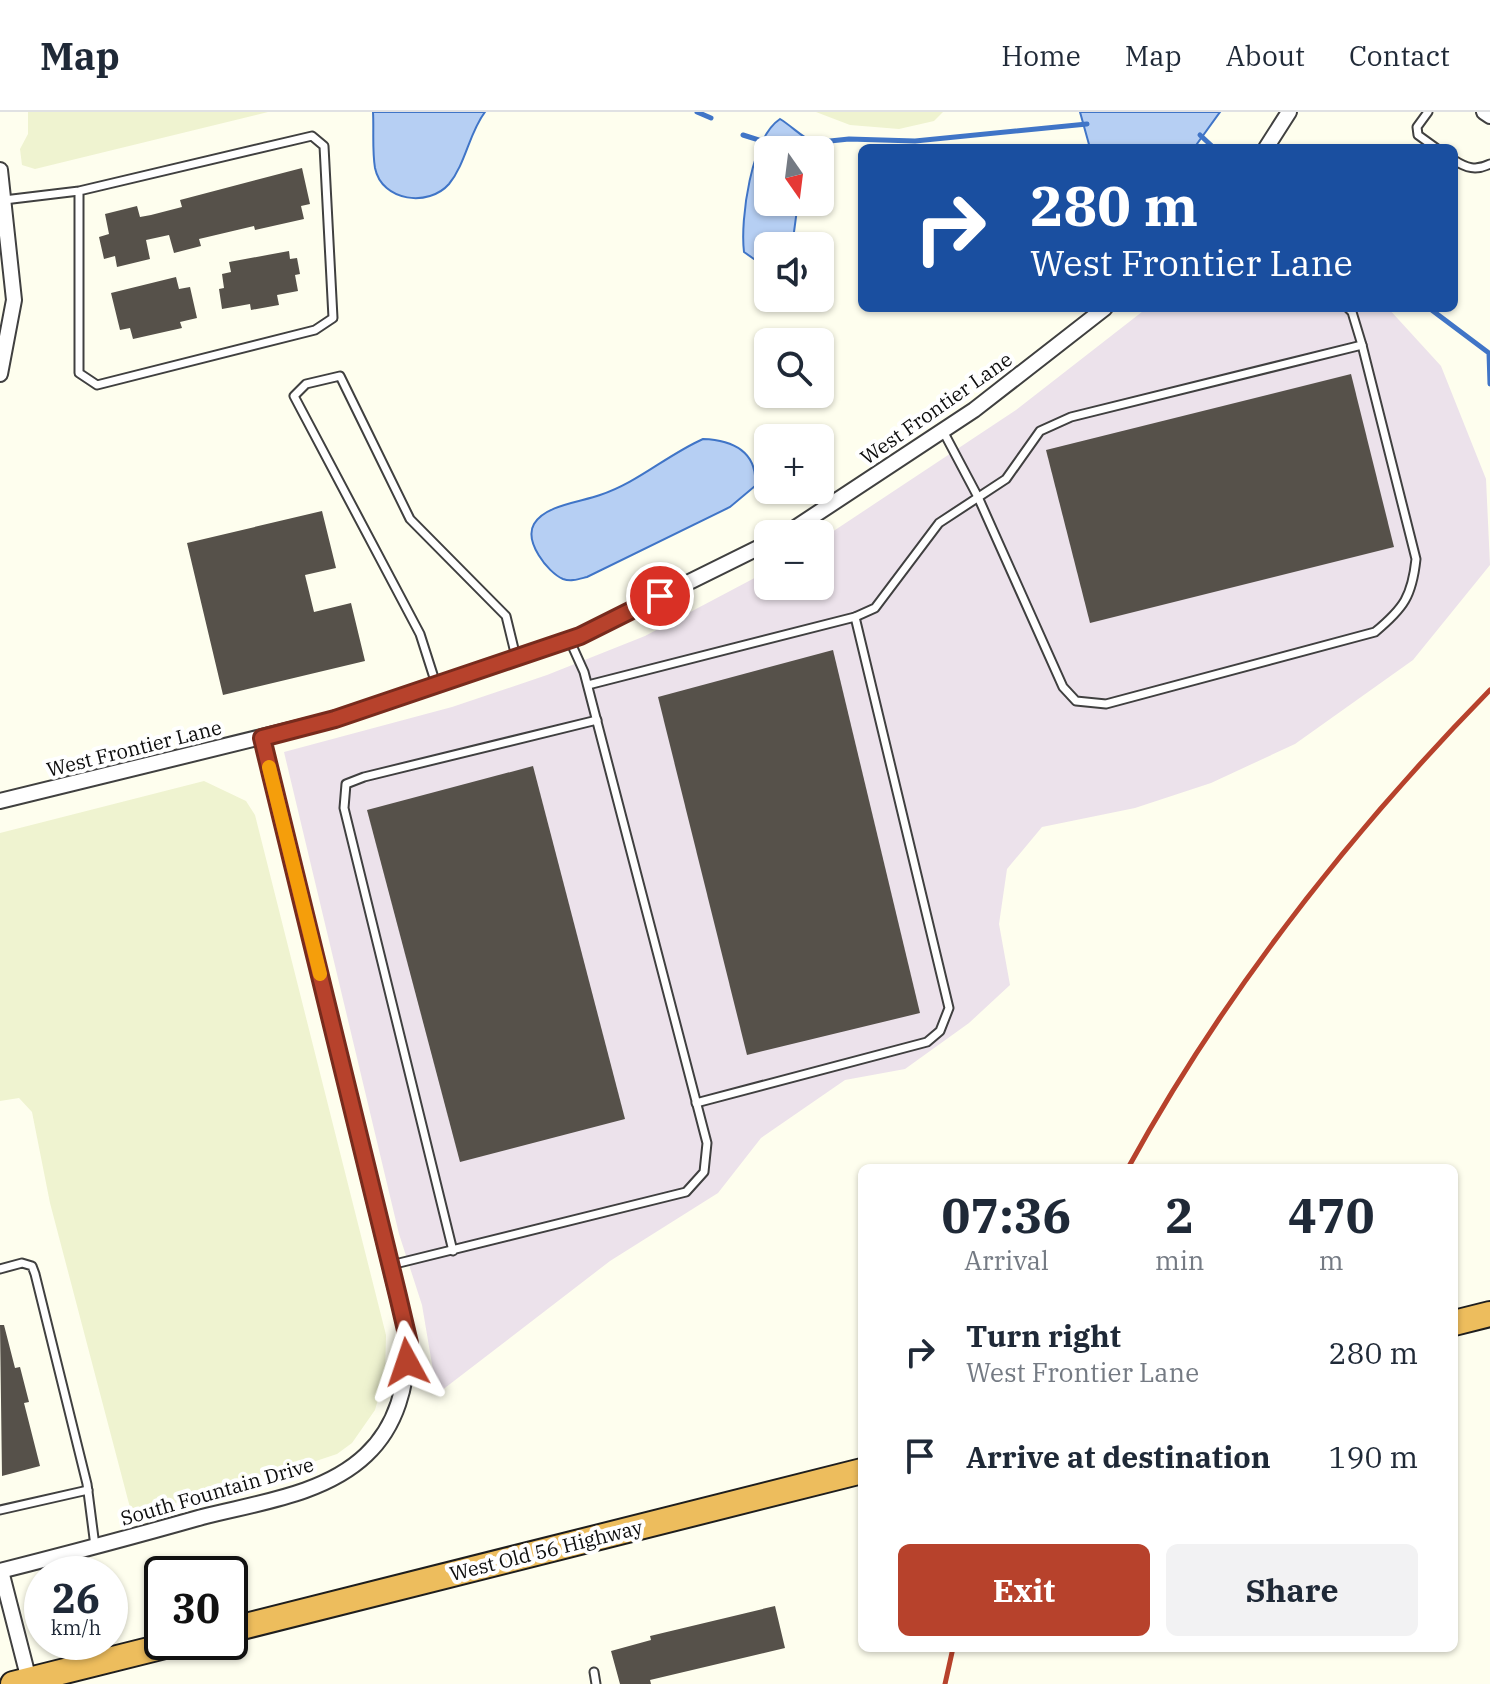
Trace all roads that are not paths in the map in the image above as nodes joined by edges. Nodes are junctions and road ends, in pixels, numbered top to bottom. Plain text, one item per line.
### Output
1 (1289, 112) edge
2 (1428, 112) edge
3 (1484, 112) edge
4 (1490, 116) edge
5 (1269, 144) edge
6 (1430, 144) edge
7 (1458, 163) edge
8 (1490, 164) edge
9 (0, 170) edge
10 (79, 191) junction
11 (4, 200) junction
12 (5, 266) edge
13 (1100, 312) edge
14 (1352, 312) edge
15 (1362, 345) junction
16 (0, 374) edge
17 (943, 431) junction
18 (978, 497) junction
19 (807, 520) edge
20 (754, 550) edge
21 (855, 617) junction
22 (569, 639) junction
23 (516, 657) junction
24 (436, 684) junction
25 (588, 685) junction
26 (597, 720) junction
27 (262, 738) junction
28 (0, 801) edge
29 (696, 1103) junction
30 (453, 1251) junction
31 (391, 1265) junction
32 (0, 1269) edge
33 (1490, 1314) edge
34 (1458, 1322) edge
35 (858, 1472) edge
36 (88, 1490) junction
37 (0, 1510) edge
38 (95, 1546) junction
39 (0, 1571) edge
40 (248, 1625) edge
41 (144, 1652) edge
42 (594, 1672) dead end
43 (24, 1683) edge
44 (596, 1684) edge

1 - 5 street
2 - 6 lane
3 - 4 street
7 - 8 lane
9 - 11 street
10 - 10 lane
10 - 11 lane
11 - 12 street
12 - 16 street
13 - 17 street, West Frontier Lane
14 - 15 lane
15 - 18 lane
15 - 18 lane
17 - 18 lane
17 - 19 street, West Frontier Lane
18 - 21 lane
20 - 22 street, West Frontier Lane
21 - 25 lane
21 - 29 lane
22 - 23 street, West Frontier Lane
22 - 25 lane
23 - 24 street, West Frontier Lane
23 - 24 lane
24 - 27 street, West Frontier Lane
25 - 26 lane
26 - 29 lane
26 - 30 lane
27 - 28 street, West Frontier Lane
27 - 31 street, South Fountain Drive
29 - 30 lane
30 - 31 lane
31 - 38 street, South Fountain Drive
32 - 36 lane
33 - 34 highway
35 - 40 highway, West Old 56 Highway
36 - 37 lane
36 - 38 lane
38 - 39 street, South Fountain Drive
39 - 43 street
41 - 43 highway
42 - 44 lane

